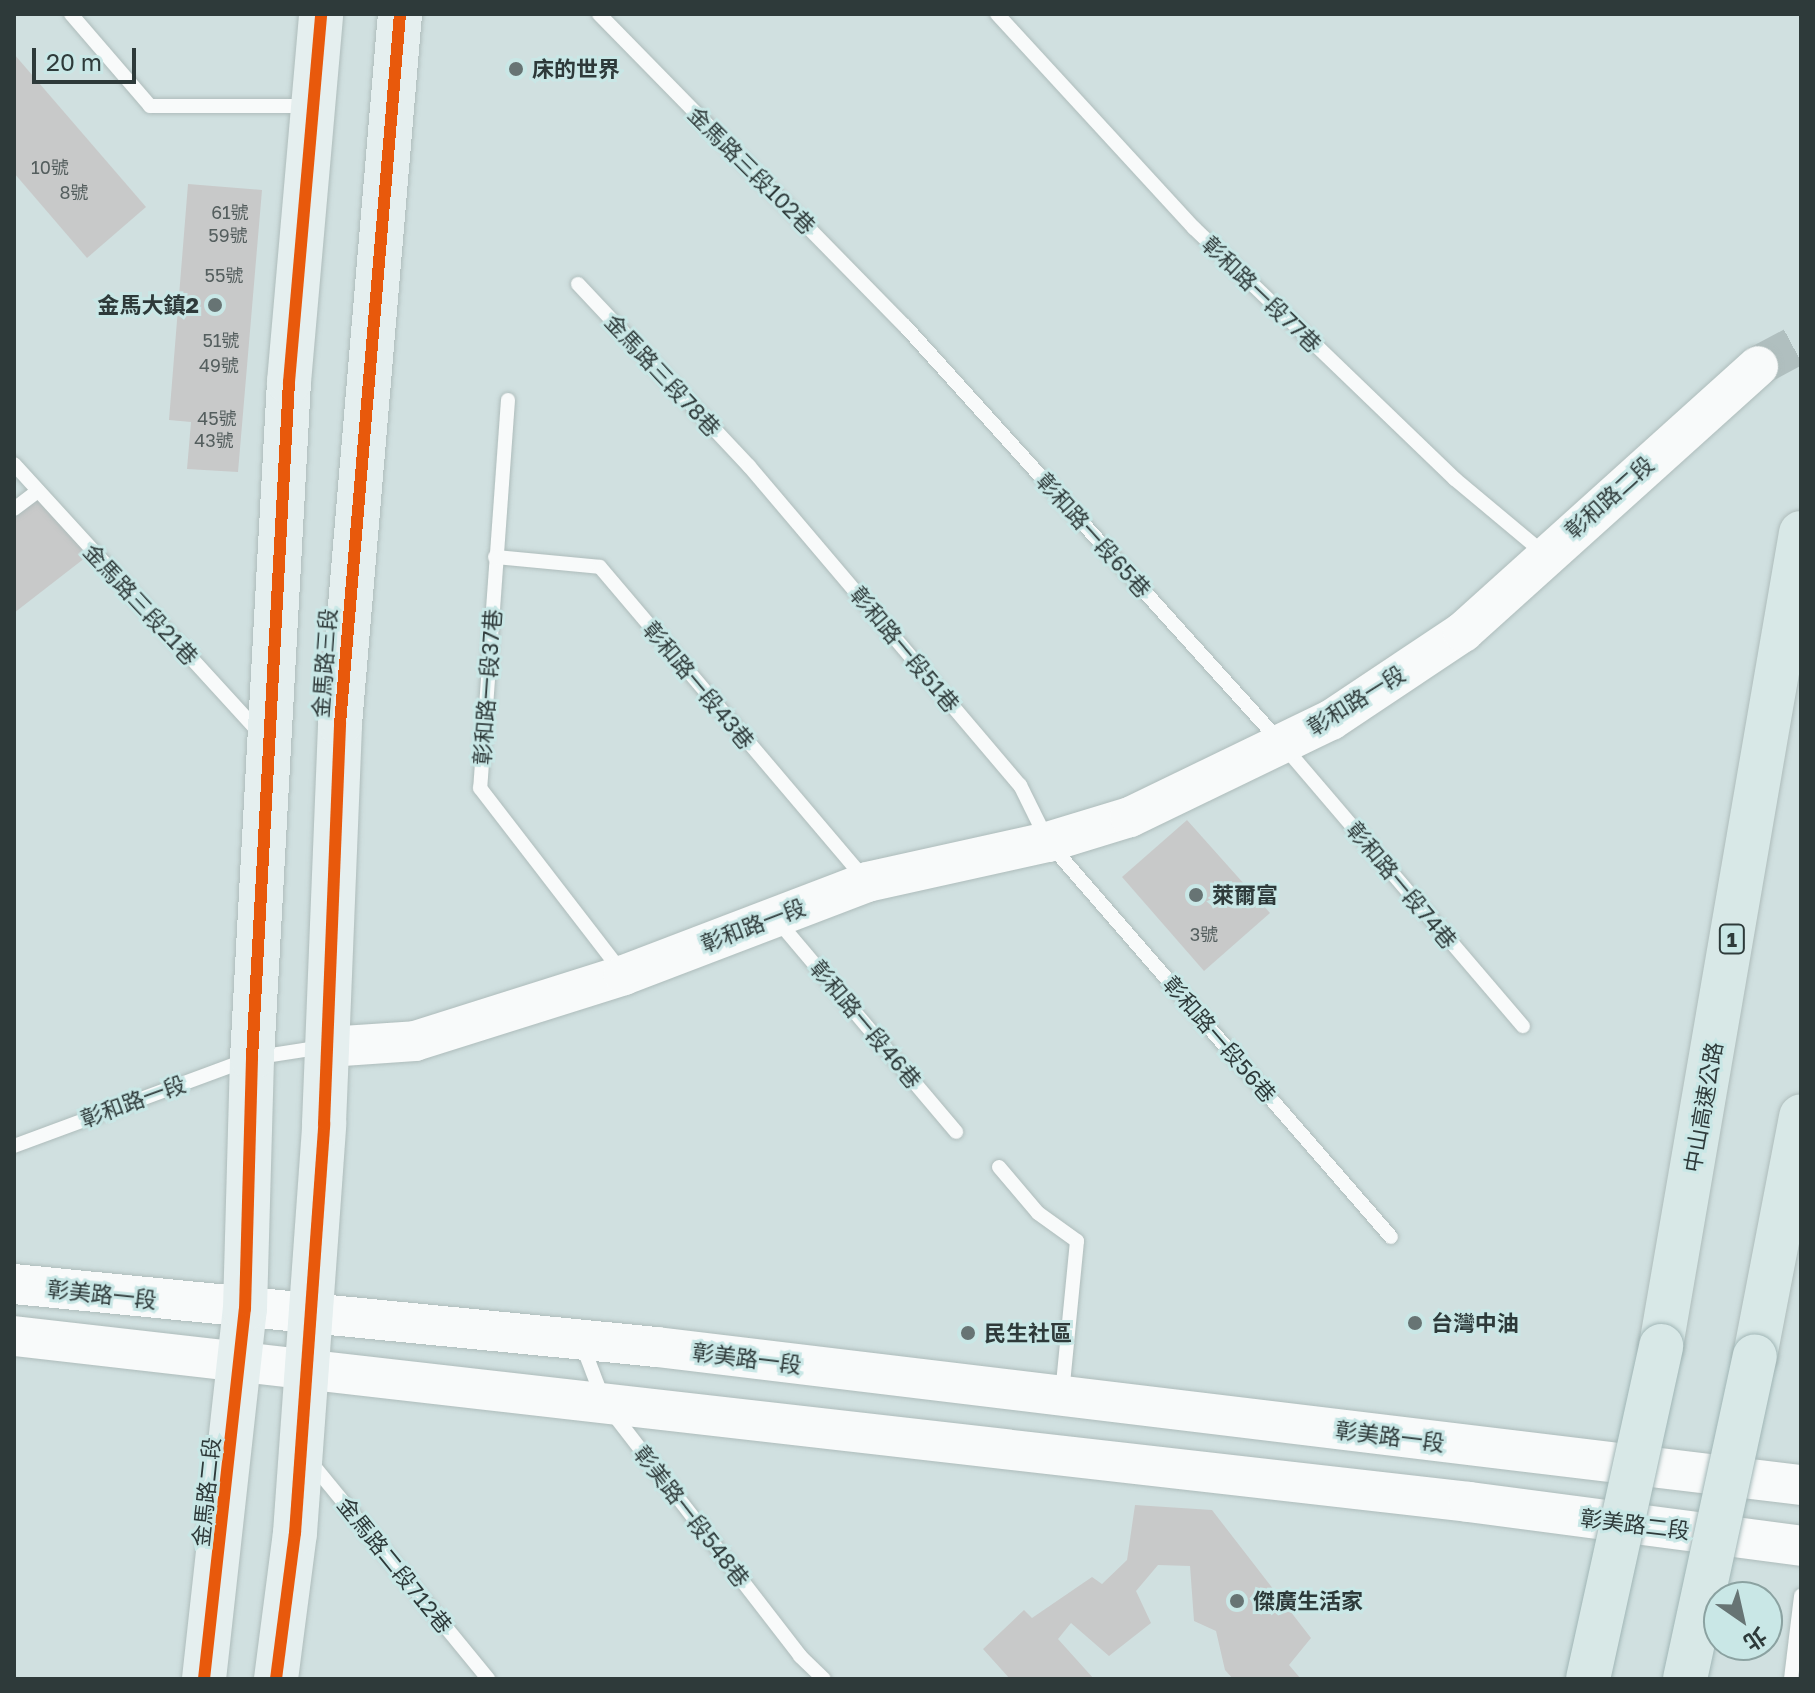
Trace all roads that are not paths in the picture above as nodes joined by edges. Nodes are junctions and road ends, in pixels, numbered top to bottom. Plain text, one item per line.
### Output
1 (71, 14) edge
2 (321, 14) edge
3 (400, 14) edge
4 (599, 14) edge
5 (997, 14) edge
6 (312, 106) junction
7 (578, 284) dead end
8 (905, 326) joint
9 (1758, 366) tunnel mouth
10 (508, 400) dead end
11 (14, 464) edge
12 (749, 466) joint
13 (38, 491) junction
14 (14, 509) edge
15 (1801, 533) edge
16 (1546, 555) junction
17 (495, 557) junction
18 (1463, 632) joint
19 (269, 743) junction
20 (1282, 744) junction
21 (1048, 842) junction
22 (867, 882) junction
23 (776, 917) junction
24 (624, 975) junction
25 (1523, 1026) dead end
26 (328, 1047) junction
27 (252, 1058) junction
28 (1801, 1116) edge
29 (956, 1132) dead end
30 (14, 1146) edge
31 (999, 1167) dead end
32 (1391, 1237) dead end
33 (14, 1284) edge
34 (245, 1309) junction
35 (310, 1316) junction
36 (14, 1336) edge
37 (581, 1340) junction
38 (240, 1358) junction
39 (307, 1371) junction
40 (1062, 1397) junction
41 (604, 1402) junction
42 (1478, 1447) junction
43 (301, 1450) junction
44 (1801, 1485) edge
45 (1469, 1502) junction
46 (1801, 1546) edge
47 (1801, 1596) edge
48 (204, 1679) edge
49 (276, 1679) edge
50 (488, 1679) edge
51 (824, 1679) edge
52 (1588, 1679) edge
53 (1685, 1679) edge
54 (1791, 1679) edge

1 - 6 lane
2 - 6 main road
3 - 26 main road, 金馬路三段
4 - 8 lane, 金馬路三段102巷
5 - 16 lane, 彰和路一段77巷
6 - 19 main road
7 - 12 lane, 金馬路三段78巷
8 - 20 lane, 彰和路一段65巷
9 - 16 main road, 彰和路二段
10 - 17 lane, 彰和路一段37巷
11 - 13 lane, 金馬路三段21巷
12 - 21 lane, 彰和路一段51巷
13 - 14 lane
13 - 19 lane, 金馬路三段21巷
15 - 52 highway, 中山高速公路 / 1, bridge
16 - 18 main road, 彰和路二段
17 - 22 lane, 彰和路一段43巷
17 - 24 lane, 彰和路一段37巷
18 - 20 main road, 彰和路一段
19 - 27 main road
20 - 21 main road, 彰和路一段
20 - 25 lane, 彰和路一段74巷
21 - 22 main road, 彰和路一段
21 - 32 lane, 彰和路一段56巷
22 - 23 main road, 彰和路一段
23 - 24 main road, 彰和路一段
23 - 29 lane, 彰和路一段46巷
24 - 26 main road, 彰和路一段
26 - 27 lane, 彰和路一段
26 - 35 main road, 金馬路三段
27 - 30 lane, 彰和路一段
27 - 34 main road
28 - 53 highway, bridge
31 - 40 lane
33 - 34 main road, 彰美路一段
34 - 35 main road, 彰美路一段
34 - 38 main road, 金馬路二段
35 - 37 main road, 彰美路一段
35 - 39 main road
36 - 38 main road
37 - 40 main road, 彰美路一段
37 - 41 lane, 彰美路一段548巷
38 - 39 main road
38 - 48 main road, 金馬路二段
39 - 41 main road
39 - 43 main road
40 - 42 main road, 彰美路一段
41 - 45 main road
41 - 51 lane, 彰美路一段548巷
42 - 44 main road
42 - 45 main road
43 - 49 main road
43 - 50 lane, 金馬路二段712巷
45 - 46 main road, 彰美路二段
47 - 54 lane

